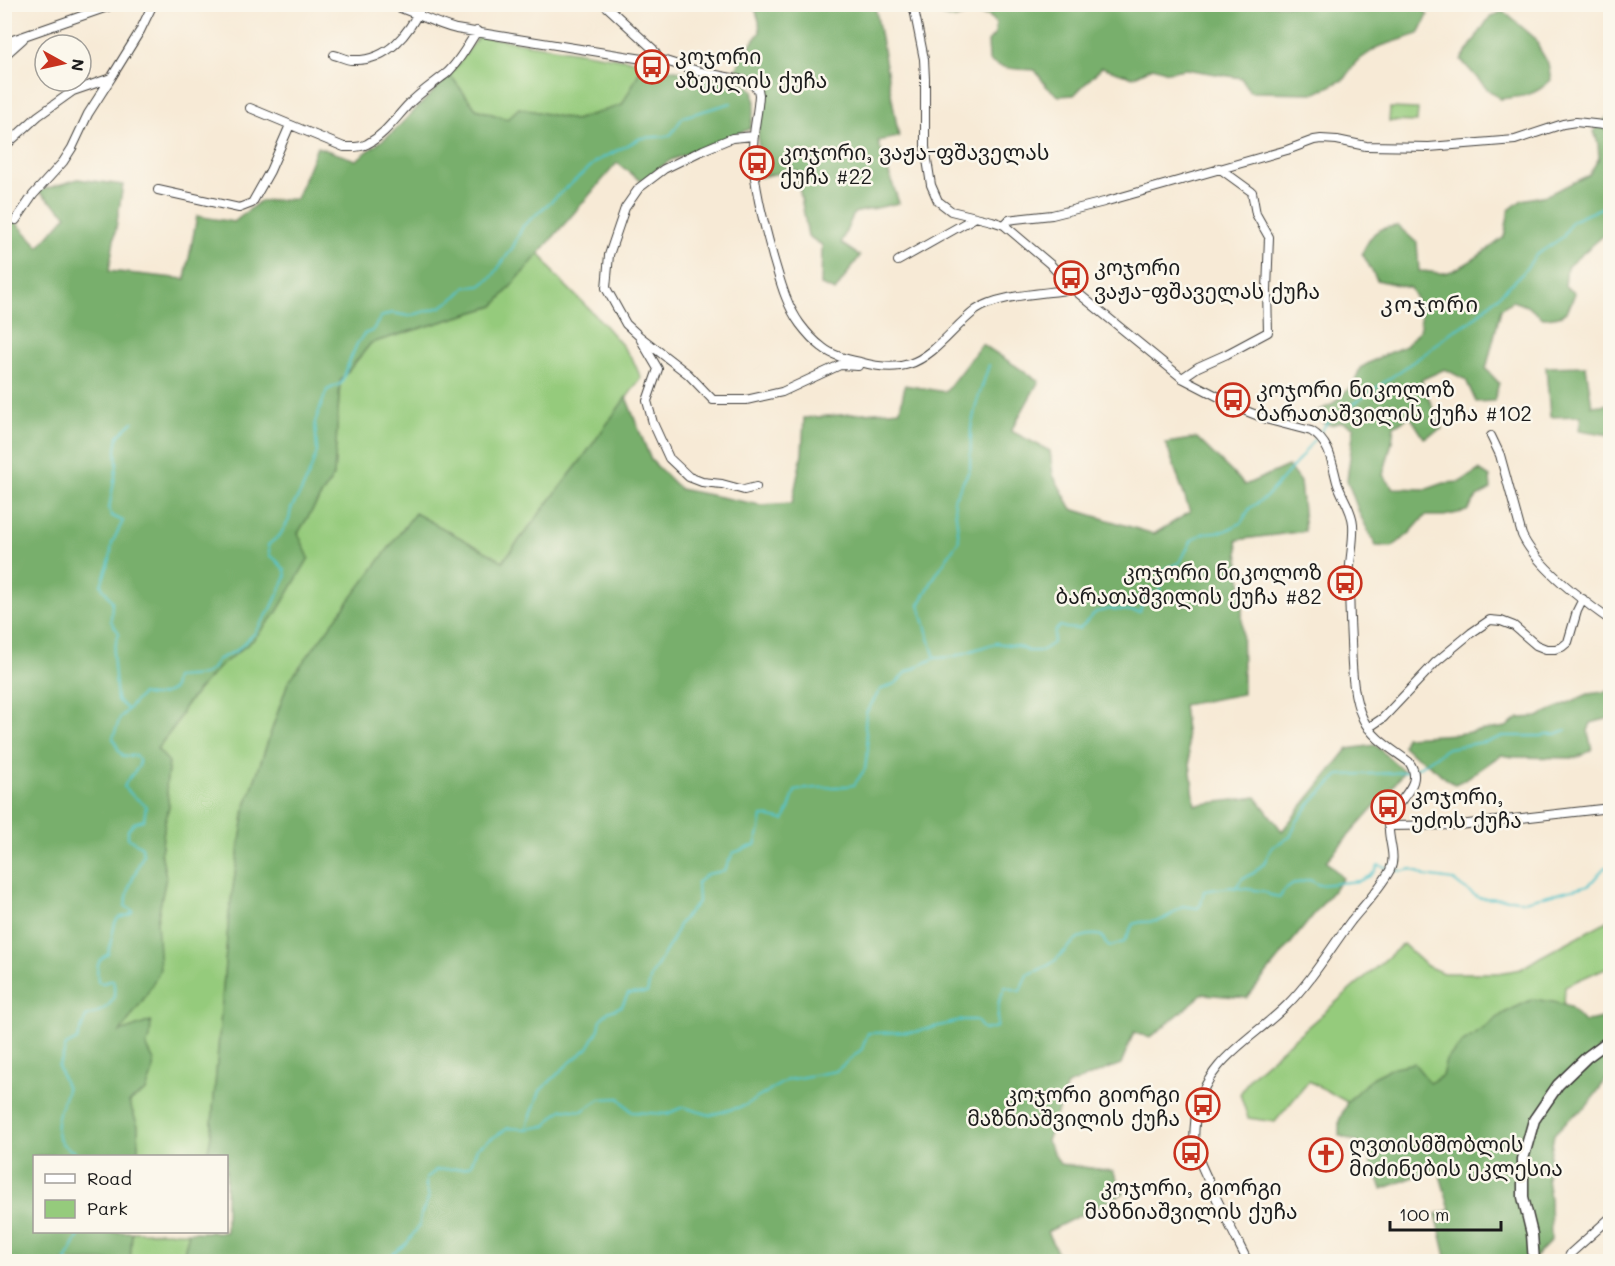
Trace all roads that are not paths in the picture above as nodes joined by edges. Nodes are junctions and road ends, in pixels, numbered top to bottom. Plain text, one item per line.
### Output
1 (93, 4) edge
2 (116, 4) edge
3 (153, 4) edge
4 (389, 4) edge
5 (423, 4) edge
6 (604, 4) edge
7 (913, 4) edge
8 (90, 14) junction
9 (417, 15) junction
10 (477, 32) junction
11 (26, 36) junction
12 (4, 43) edge
13 (334, 55) dead end
14 (4, 56) edge
15 (659, 59) junction
16 (111, 78) junction
17 (250, 108) dead end
18 (290, 125) junction
19 (1611, 128) edge
20 (754, 136) junction
21 (4, 147) edge
22 (1219, 168) junction
23 (158, 190) dead end
24 (976, 217) junction
25 (16, 220) dead end
26 (1004, 225) junction
27 (898, 261) dead end
28 (1073, 289) junction
29 (639, 336) junction
30 (876, 365) junction
31 (1182, 378) junction
32 (1491, 436) dead end
33 (756, 487) dead end
34 (1583, 599) junction
35 (1611, 620) edge
36 (1368, 728) junction
37 (1611, 808) edge
38 (1388, 826) junction
39 (1611, 1040) edge
40 (1611, 1218) edge
41 (1248, 1262) edge
42 (1534, 1262) edge
43 (1566, 1262) edge

1 - 8 street
2 - 8 street
3 - 16 street
4 - 9 street
5 - 9 street
6 - 15 street
7 - 24 street
8 - 11 street
9 - 10 street
9 - 13 street
10 - 15 street
10 - 18 street
11 - 12 street
11 - 14 street
15 - 20 street
16 - 21 street
16 - 25 street
17 - 18 street
18 - 23 street
19 - 22 street
20 - 29 street
20 - 30 street
22 - 26 street
22 - 31 street
24 - 26 street
24 - 27 street
26 - 28 street
28 - 30 street
28 - 31 street
29 - 30 street
29 - 33 street
31 - 36 street
32 - 34 street
34 - 35 street
34 - 36 street
36 - 38 street
37 - 38 street
38 - 41 street
39 - 42 main road
40 - 43 street

